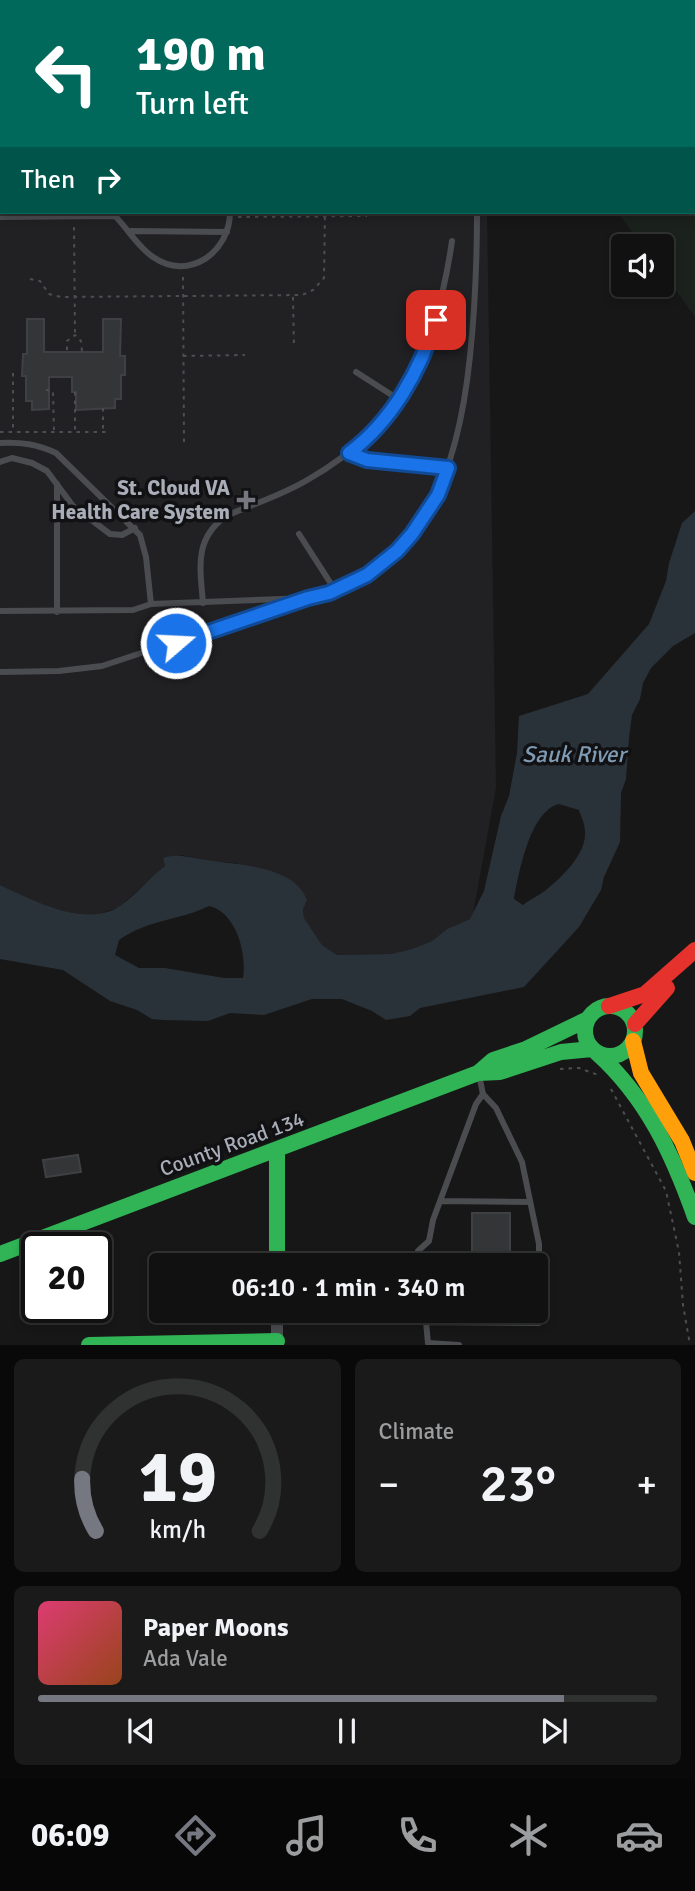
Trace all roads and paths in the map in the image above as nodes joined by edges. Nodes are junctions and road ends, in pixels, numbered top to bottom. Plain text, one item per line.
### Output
1 (118, 214) edge
2 (230, 214) edge
3 (477, 214) edge
4 (74, 216) junction
5 (325, 216) junction
6 (367, 216) dead end
7 (0, 217) edge
8 (238, 217) dead end
9 (131, 232) junction
10 (227, 232) junction
11 (452, 241) dead end
12 (183, 273) dead end
13 (30, 279) dead end
14 (183, 295) junction
15 (293, 295) junction
16 (75, 296) junction
17 (75, 335) junction
18 (294, 348) dead end
19 (67, 350) dead end
20 (82, 351) dead end
21 (245, 355) dead end
22 (183, 356) junction
23 (356, 372) dead end
24 (13, 373) dead end
25 (46, 390) dead end
26 (75, 392) dead end
27 (398, 399) junction
28 (103, 408) dead end
29 (0, 432) edge
30 (13, 432) junction
31 (54, 432) junction
32 (75, 432) junction
33 (0, 443) edge
34 (184, 444) dead end
35 (349, 453) junction
36 (0, 462) edge
37 (448, 468) junction
38 (57, 482) junction
39 (206, 511) dead end
40 (119, 513) junction
41 (135, 528) junction
42 (299, 534) dead end
43 (335, 590) junction
44 (308, 598) junction
45 (203, 603) junction
46 (151, 604) junction
47 (0, 611) edge
48 (57, 612) junction
49 (0, 672) edge
50 (695, 950) edge
51 (695, 958) edge
52 (610, 1006) junction
53 (588, 1019) junction
54 (635, 1024) junction
55 (633, 1041) junction
56 (595, 1051) junction
57 (559, 1069) dead end
58 (478, 1073) junction
59 (601, 1076) dead end
60 (608, 1084) dead end
61 (482, 1094) junction
62 (277, 1151) junction
63 (695, 1173) edge
64 (440, 1201) junction
65 (530, 1202) junction
66 (695, 1217) edge
67 (277, 1253) edge
68 (418, 1253) edge
69 (539, 1253) edge
70 (0, 1254) edge
71 (277, 1323) edge
72 (426, 1323) edge
73 (277, 1343) edge
74 (89, 1345) edge
75 (459, 1345) edge
76 (690, 1345) edge

1 - 4 lane
1 - 9 lane
2 - 10 lane
3 - 37 lane
4 - 7 lane
4 - 16 path
5 - 6 path
5 - 8 path
5 - 15 path
9 - 10 lane
9 - 10 lane
11 - 27 lane
12 - 14 path
13 - 16 path
14 - 15 path
14 - 16 path
14 - 22 path
15 - 18 path
16 - 17 path
17 - 19 path
17 - 20 path
21 - 22 path
22 - 34 path
23 - 27 lane
24 - 30 path
25 - 31 path
26 - 32 path
27 - 35 lane
28 - 32 path
29 - 30 path
30 - 31 path
31 - 32 path
33 - 40 lane
35 - 37 lane
35 - 45 lane
36 - 38 lane
37 - 43 lane
38 - 41 lane
38 - 48 lane
39 - 40 lane
40 - 41 lane
41 - 46 lane
42 - 43 lane
43 - 44 lane
44 - 45 lane
44 - 49 lane
45 - 46 lane
46 - 48 lane
47 - 48 lane
50 - 52 street
51 - 54 street
52 - 53 street
52 - 54 street
53 - 56 street
53 - 58 street, County Road 134
54 - 55 street
55 - 56 street
55 - 63 street
56 - 58 street, County Road 134
56 - 66 street
57 - 59 path
58 - 61 lane
58 - 62 street, County Road 134
60 - 76 path
61 - 64 lane
61 - 65 lane
62 - 67 street
62 - 70 street, County Road 134
64 - 65 lane
64 - 68 lane
65 - 69 lane
71 - 73 street
72 - 75 lane
73 - 74 street

